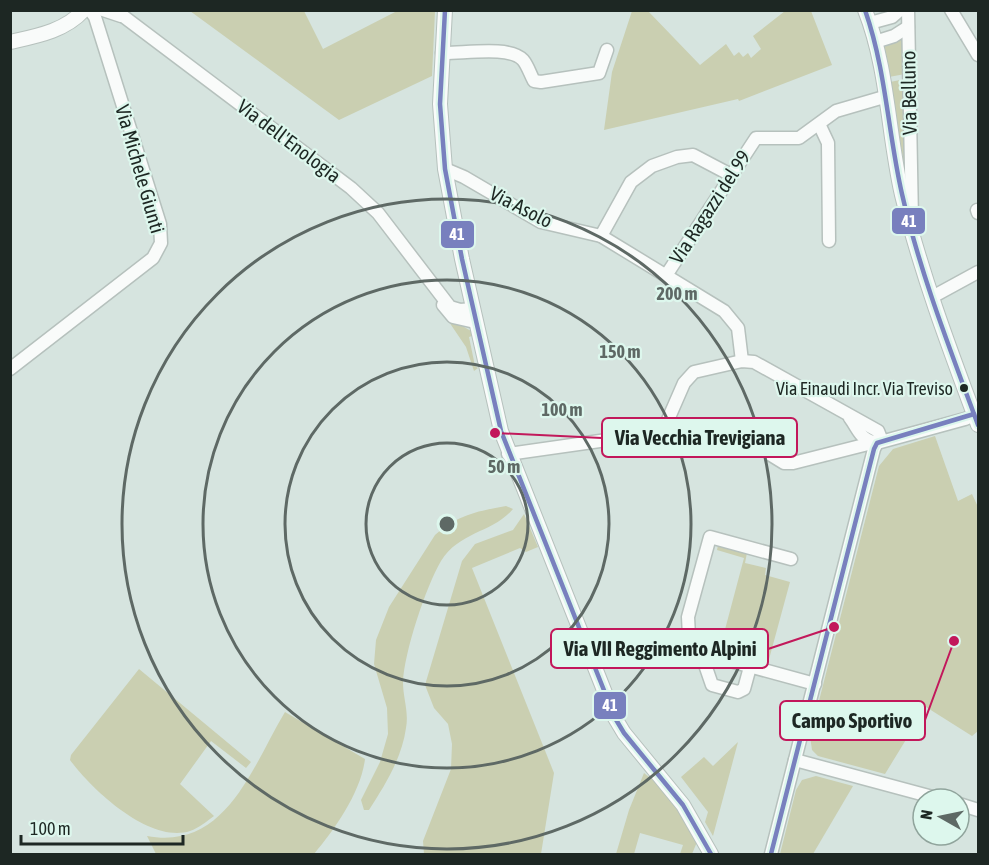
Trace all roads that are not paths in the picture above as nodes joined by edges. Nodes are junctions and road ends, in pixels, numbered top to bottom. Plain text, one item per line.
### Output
1 (84, 10) edge
2 (90, 10) edge
3 (102, 10) edge
4 (445, 10) edge
5 (900, 10) edge
6 (908, 10) edge
7 (951, 10) edge
8 (118, 14) edge
9 (867, 17) edge
10 (908, 27) junction
11 (10, 42) edge
12 (875, 42) junction
13 (607, 50) dead end
14 (442, 53) junction
15 (978, 55) edge
16 (884, 97) junction
17 (820, 126) junction
18 (445, 169) junction
19 (731, 175) junction
20 (912, 231) junction
21 (601, 236) junction
22 (829, 241) dead end
23 (978, 272) edge
24 (667, 274) junction
25 (934, 296) junction
26 (474, 315) junction
27 (742, 361) junction
28 (10, 369) edge
29 (977, 417) edge
30 (881, 440) junction
31 (508, 454) junction
32 (771, 455) dead end
33 (791, 559) dead end
34 (701, 653) junction
35 (750, 667) junction
36 (815, 684) junction
37 (795, 760) junction
38 (911, 791) edge
39 (711, 855) edge
40 (771, 855) edge

1 - 11 street
2 - 28 street, Via Michele Giunti
3 - 8 street, Via dell'Enologia
4 - 14 street
5 - 9 street
6 - 10 street, Via Belluno
7 - 15 street
8 - 26 street, Via dell'Enologia
9 - 12 street
10 - 12 street, Via Belluno
10 - 20 street, Via Belluno
12 - 16 street
13 - 14 street
14 - 18 street
16 - 17 street, Via Ragazzi del 99
16 - 20 street
17 - 19 street, Via Ragazzi del 99
17 - 22 street
18 - 21 street, Via Asolo
18 - 26 street
19 - 21 street
19 - 24 street, Via Ragazzi del 99
20 - 25 street
21 - 24 street, Via Asolo
23 - 25 street
24 - 27 street, Via Asolo
25 - 29 street
26 - 31 street
27 - 30 street
27 - 31 street
29 - 30 street
30 - 32 street
30 - 36 street
31 - 39 street
33 - 34 street
34 - 35 street
34 - 35 street
35 - 36 street
36 - 37 street
37 - 38 street
37 - 40 street

